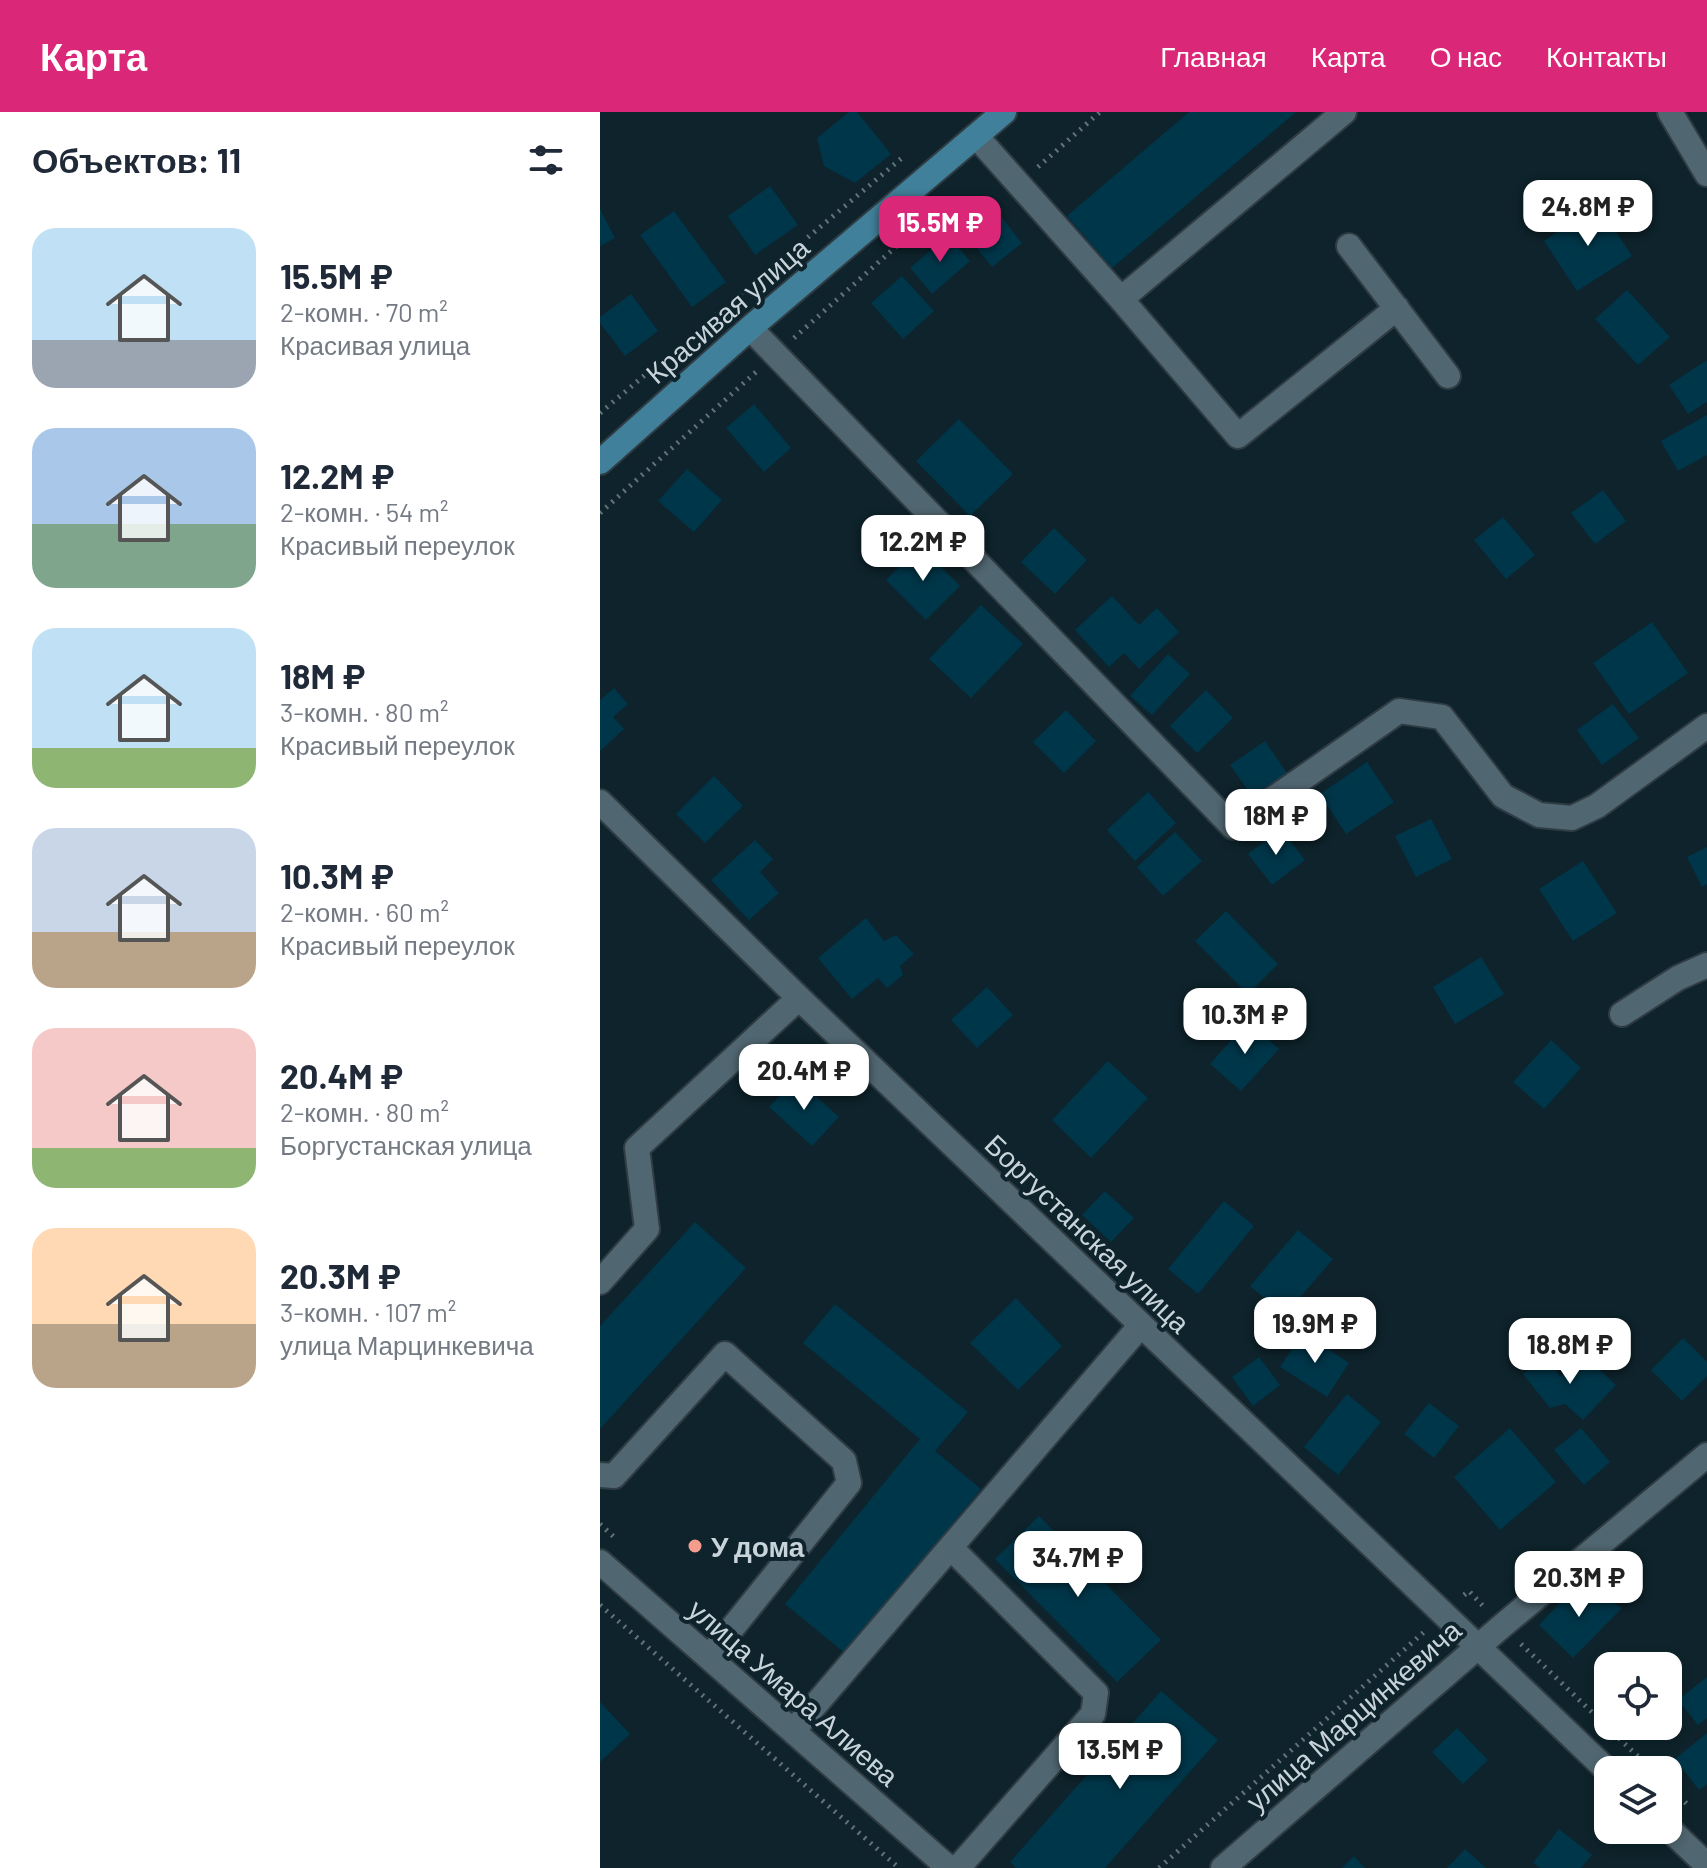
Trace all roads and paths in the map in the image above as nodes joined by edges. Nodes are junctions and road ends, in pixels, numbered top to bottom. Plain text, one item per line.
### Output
1 (1004, 112) edge
2 (1100, 112) edge
3 (1344, 112) edge
4 (1670, 112) edge
5 (976, 136) junction
6 (909, 152) dead end
7 (1008, 172) junction
8 (1707, 174) edge
9 (940, 207) dead end
10 (1349, 246) dead end
11 (1121, 299) junction
12 (1397, 308) junction
13 (750, 328) junction
14 (776, 354) junction
15 (1448, 376) dead end
16 (600, 413) edge
17 (600, 462) edge
18 (600, 513) edge
19 (1707, 726) edge
20 (600, 802) edge
21 (1707, 965) edge
22 (799, 998) junction
23 (1622, 1014) dead end
24 (600, 1282) edge
25 (1141, 1325) junction
26 (1707, 1455) edge
27 (600, 1475) edge
28 (951, 1548) junction
29 (600, 1562) edge
30 (600, 1605) edge
31 (1478, 1647) junction
32 (709, 1657) junction
33 (793, 1731) junction
34 (1594, 1758) edge
35 (1682, 1841) edge
36 (1707, 1865) edge
37 (899, 1868) edge
38 (949, 1868) edge
39 (958, 1868) edge
40 (1223, 1868) edge

1 - 5 main road, Красивая улица
2 - 7 path
3 - 11 street
4 - 8 street
5 - 7 street
5 - 13 main road, Красивая улица
6 - 16 path
7 - 11 street
9 - 14 path
10 - 12 street
11 - 12 street
12 - 15 street
13 - 14 street
13 - 17 main road, Красивая улица
14 - 18 path
14 - 19 street
20 - 22 street, Боргустанская улица
21 - 23 street
22 - 24 street
22 - 25 street, Боргустанская улица
25 - 28 street
25 - 31 street, Боргустанская улица
26 - 31 street, улица Марцинкевича
27 - 32 street
28 - 33 street
28 - 39 street
29 - 32 street, улица Умара Алиева
30 - 37 path
31 - 34 street, Боргустанская улица
31 - 40 street, улица Марцинкевича
32 - 33 street, улица Умара Алиева
33 - 38 street, улица Умара Алиева
35 - 36 street

